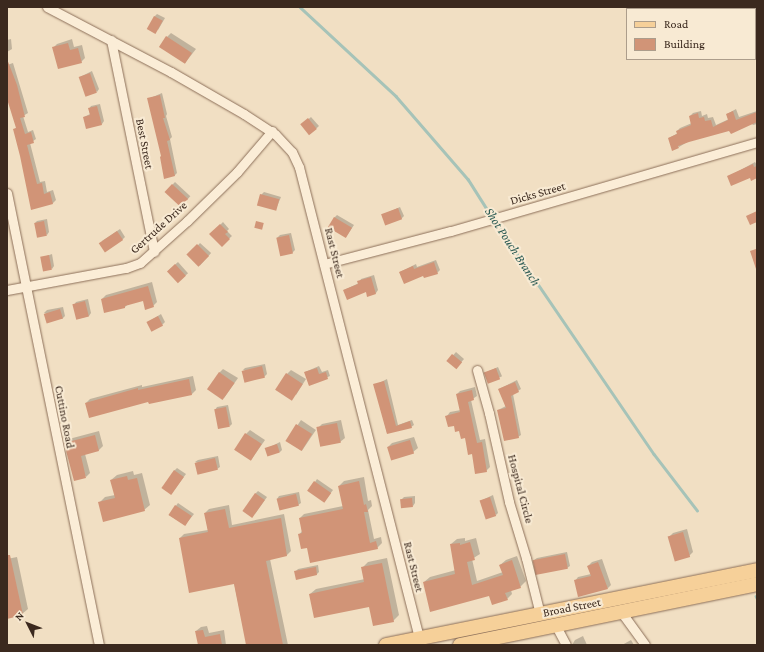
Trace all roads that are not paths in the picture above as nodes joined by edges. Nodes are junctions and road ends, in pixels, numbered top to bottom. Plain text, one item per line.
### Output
1 (48, 7) edge
2 (111, 40) junction
3 (272, 131) junction
4 (757, 142) edge
5 (7, 193) edge
6 (154, 252) junction
7 (324, 264) junction
8 (26, 287) junction
9 (7, 290) edge
10 (477, 370) dead end
11 (757, 570) edge
12 (757, 584) edge
13 (622, 613) junction
14 (540, 614) junction
15 (556, 626) junction
16 (419, 638) junction
17 (99, 645) edge
18 (386, 645) edge
19 (460, 645) edge
20 (566, 645) edge
21 (645, 645) edge

1 - 2 street, Rast Street
2 - 3 street, Rast Street
2 - 6 street, Best Street
3 - 6 street, Gertrude Drive
3 - 7 street, Rast Street
4 - 7 street, Dicks Street
5 - 8 street, Cuttino Road
6 - 8 street, Gertrude Drive
7 - 16 street, Rast Street
8 - 9 street, Gertrude Drive
8 - 17 street, Cuttino Road
10 - 14 street, Hospital Circle
11 - 14 main road, Broad Street
12 - 13 main road, Broad Street
13 - 15 main road, Broad Street
13 - 21 street
14 - 16 main road, Broad Street
15 - 19 main road, Broad Street
15 - 20 street
16 - 18 main road, Broad Street

